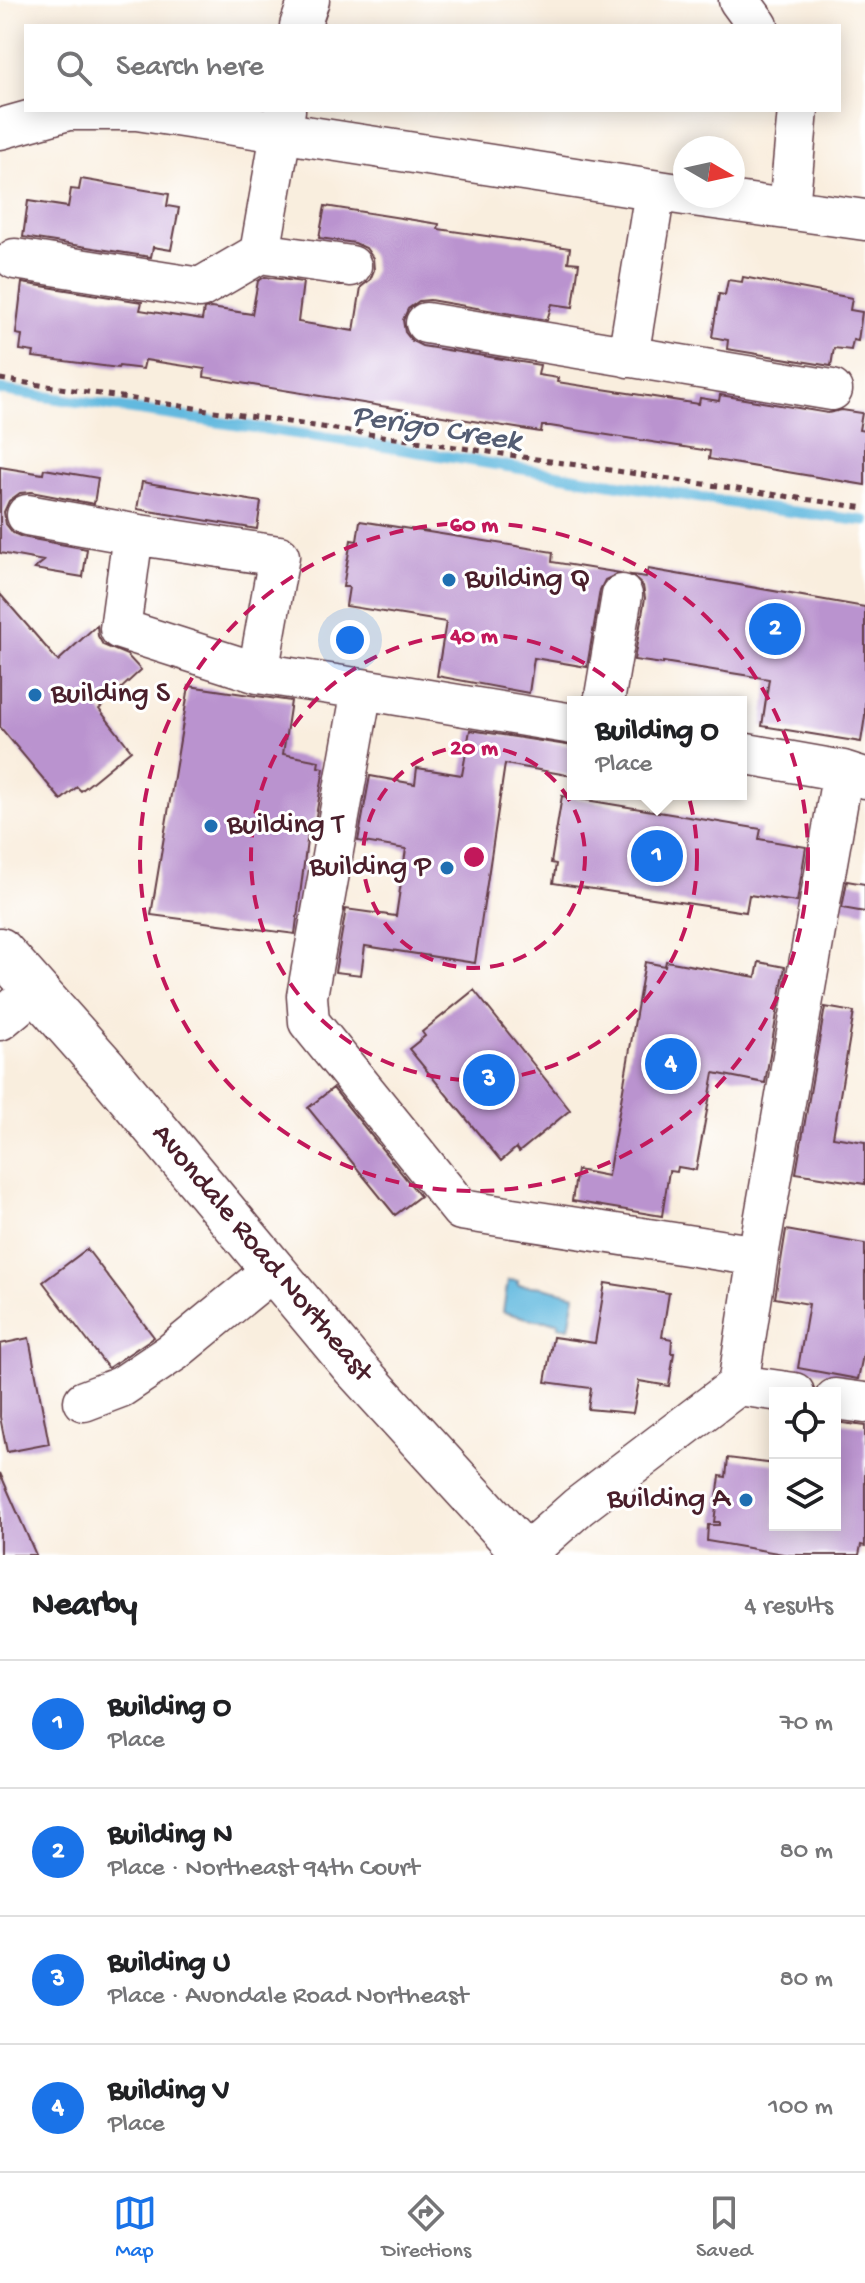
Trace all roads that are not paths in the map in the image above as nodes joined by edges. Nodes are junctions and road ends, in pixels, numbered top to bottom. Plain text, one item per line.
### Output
1 (309, 0) edge
2 (739, 0) edge
3 (301, 24) edge
4 (757, 24) edge
5 (61, 112) edge
6 (164, 112) edge
7 (798, 112) edge
8 (283, 121) edge
9 (0, 129) edge
10 (673, 193) edge
11 (745, 203) edge
12 (674, 208) edge
13 (789, 209) junction
14 (865, 220) edge
15 (260, 253) junction
16 (15, 259) dead end
17 (351, 266) dead end
18 (426, 323) dead end
19 (628, 357) junction
20 (832, 390) dead end
21 (27, 515) dead end
22 (133, 534) junction
23 (622, 595) dead end
24 (258, 673) junction
25 (362, 689) junction
26 (605, 696) edge
27 (567, 723) edge
28 (747, 754) edge
29 (854, 774) edge
30 (0, 950) edge
31 (36, 990) junction
32 (0, 1020) edge
33 (758, 1256) junction
34 (273, 1270) junction
35 (738, 1385) junction
36 (769, 1389) edge
37 (841, 1400) edge
38 (84, 1401) dead end
39 (865, 1403) edge
40 (525, 1555) edge

1 - 3 street
2 - 4 street
5 - 9 street
6 - 8 street
7 - 13 street
8 - 10 street
8 - 15 street
11 - 13 street
12 - 19 street
13 - 14 street
15 - 16 street
15 - 17 street
18 - 19 street
19 - 20 street
21 - 22 street
22 - 24 street
22 - 24 street
23 - 26 street
24 - 25 street
25 - 27 street
25 - 33 street
28 - 29 street
29 - 33 street
30 - 31 main road, Avondale Road Northeast
31 - 32 street
31 - 34 main road, Avondale Road Northeast
33 - 35 street
34 - 38 street
34 - 40 main road, Avondale Road Northeast
35 - 36 street
35 - 40 street
37 - 39 street

